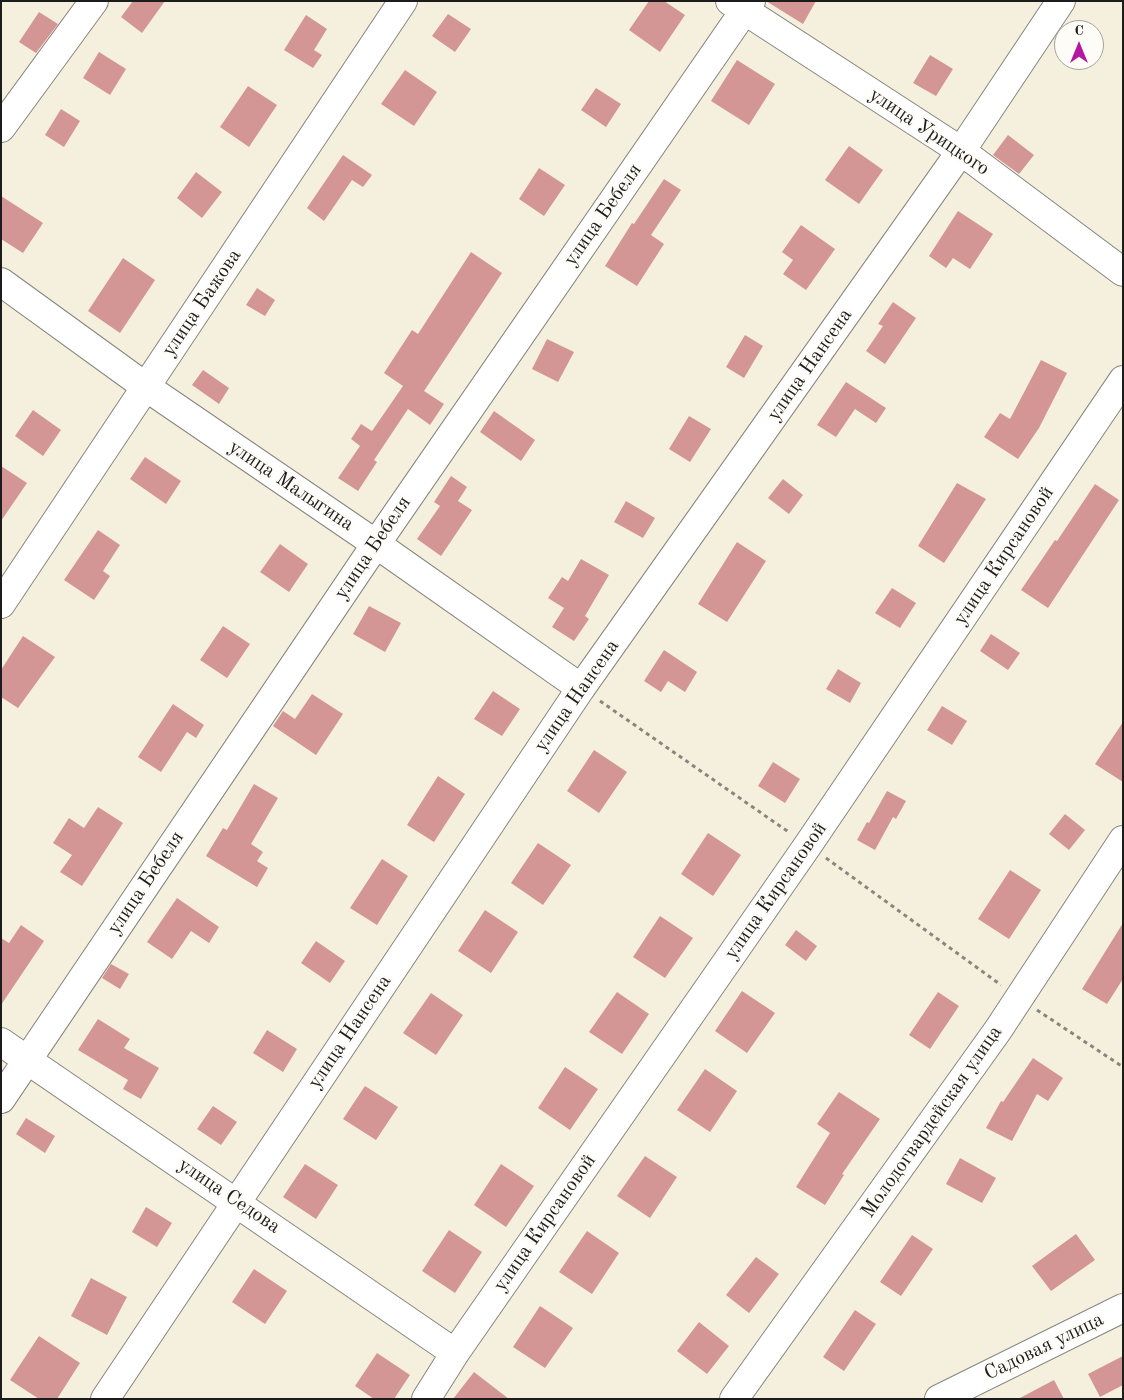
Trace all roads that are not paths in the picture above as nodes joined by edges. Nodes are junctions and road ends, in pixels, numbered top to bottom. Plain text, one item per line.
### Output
1 (94, 1) edge
2 (403, 1) edge
3 (1061, 1) edge
4 (742, 4) edge
5 (1, 128) edge
6 (961, 151) junction
7 (1123, 272) edge
8 (1, 282) edge
9 (1123, 380) edge
10 (146, 387) junction
11 (376, 544) junction
12 (1, 604) edge
13 (582, 688) junction
14 (1123, 840) edge
15 (1, 1042) edge
16 (27, 1059) junction
17 (1, 1099) edge
18 (236, 1202) junction
19 (1123, 1308) edge
20 (455, 1353) junction
21 (105, 1399) edge
22 (426, 1399) edge
23 (734, 1399) edge
24 (939, 1399) edge

1 - 5 street
2 - 10 street, улица Бажова
3 - 6 street, улица Нансена
4 - 6 street, улица Урицкого
4 - 11 street, улица Бебеля
6 - 7 street, улица Урицкого
6 - 13 street, улица Нансена
8 - 10 street, улица Малыгина
9 - 20 street, улица Кирсановой
10 - 11 street, улица Малыгина
10 - 12 street, улица Бажова
11 - 13 street, улица Малыгина
11 - 16 street, улица Бебеля
13 - 18 street, улица Нансена
14 - 23 street, Молодогвардейская улица
15 - 16 street, улица Седова
16 - 17 street, улица Бебеля
16 - 18 street, улица Седова
18 - 20 street, улица Седова
18 - 21 street, улица Нансена
19 - 24 street, Садовая улица
20 - 22 street, улица Кирсановой

